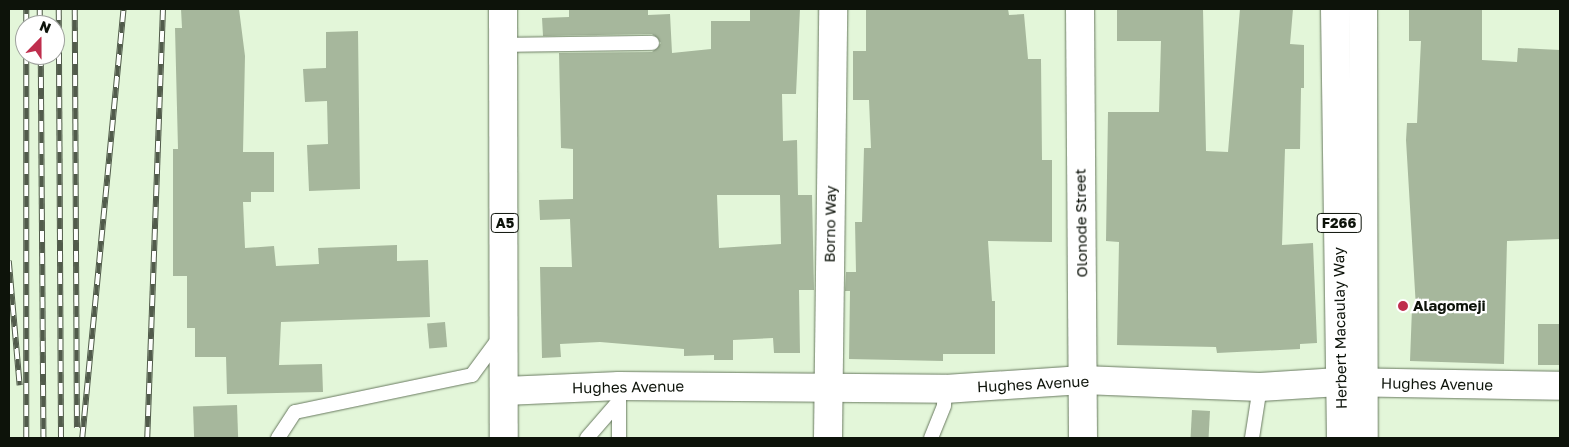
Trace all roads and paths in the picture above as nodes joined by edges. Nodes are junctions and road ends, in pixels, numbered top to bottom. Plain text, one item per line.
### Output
1 (503, 9) edge
2 (833, 9) edge
3 (1080, 9) edge
4 (1335, 9) edge
5 (1363, 9) edge
6 (652, 43) dead end
7 (504, 45) junction
8 (505, 332) junction
9 (1083, 380) junction
10 (1351, 382) junction
11 (1560, 386) edge
12 (1260, 387) junction
13 (827, 388) junction
14 (945, 388) junction
15 (505, 391) junction
16 (619, 393) junction
17 (278, 438) edge
18 (504, 438) edge
19 (587, 438) edge
20 (619, 438) edge
21 (828, 438) edge
22 (931, 438) edge
23 (1083, 438) edge
24 (1252, 438) edge
25 (1341, 438) edge
26 (1364, 438) edge

1 - 7 main road, A5
2 - 13 main road, Borno Way
3 - 9 main road, Olonode Street
4 - 10 main road, Herbert Macaulay Way / F266
5 - 10 main road, Herbert Macaulay Way / F266
6 - 7 lane
7 - 8 main road, A5
8 - 15 main road, A5
8 - 17 lane
9 - 12 main road, Hughes Avenue
9 - 14 main road, Hughes Avenue
9 - 23 main road, Olonode Street
10 - 11 main road, Hughes Avenue
10 - 12 main road, Hughes Avenue
10 - 25 main road, Herbert Macaulay Way / F266
10 - 26 main road, Herbert Macaulay Way / F266
12 - 24 lane
13 - 14 main road, Hughes Avenue
13 - 16 main road, Hughes Avenue
13 - 21 main road, Borno Way
14 - 22 lane
15 - 16 main road, Hughes Avenue
15 - 18 main road, A5
16 - 19 lane
16 - 20 lane

